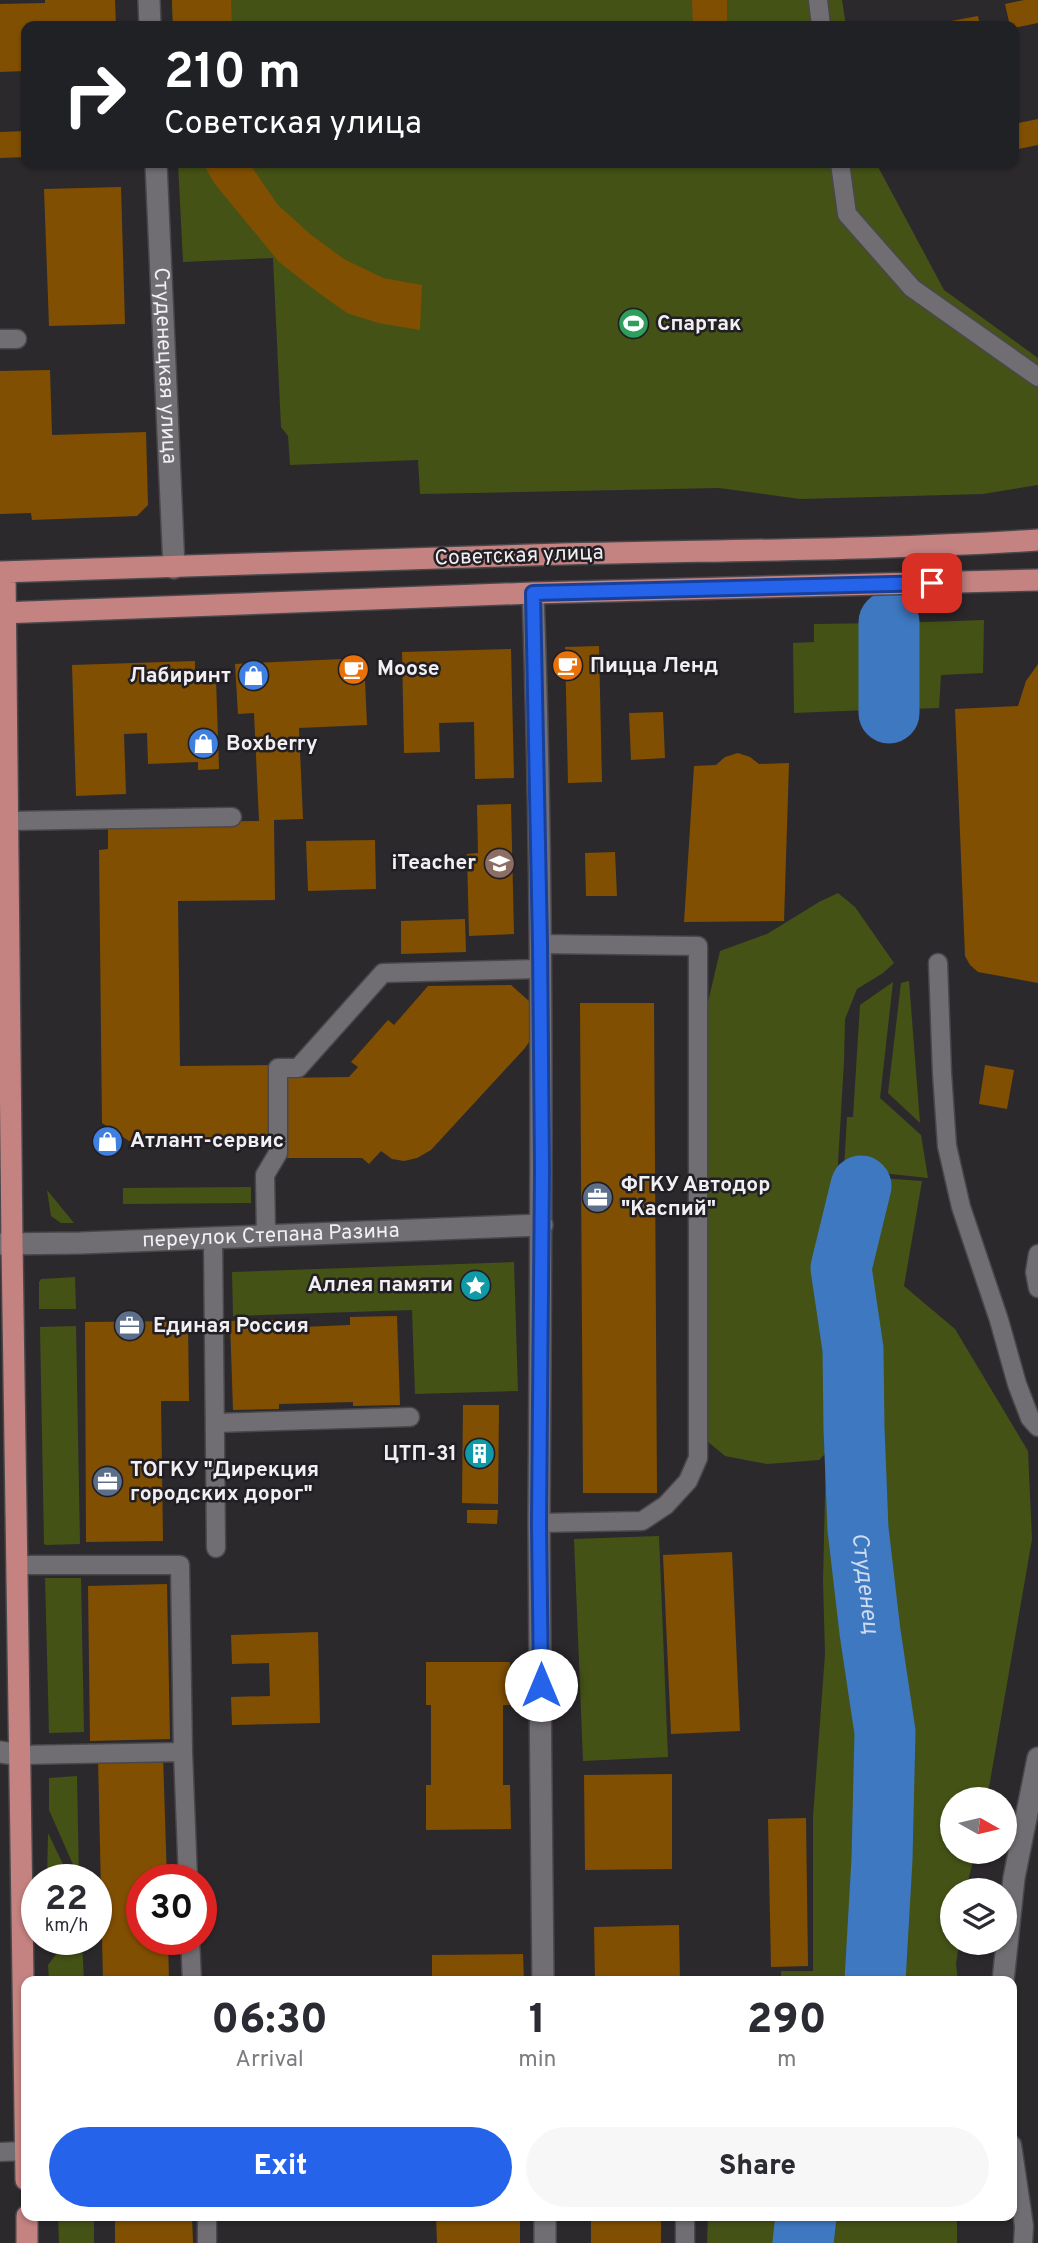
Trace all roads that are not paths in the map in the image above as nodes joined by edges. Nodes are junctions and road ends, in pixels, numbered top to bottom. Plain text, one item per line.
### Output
1 (149, 0) edge
2 (818, 0) edge
3 (150, 21) edge
4 (820, 21) edge
5 (156, 168) edge
6 (841, 168) edge
7 (1038, 377) edge
8 (1038, 540) edge
9 (174, 568) junction
10 (2, 572) edge
11 (1038, 580) edge
12 (533, 593) junction
13 (3, 613) edge
14 (232, 817) dead end
15 (8, 821) junction
16 (540, 944) junction
17 (938, 963) dead end
18 (540, 969) junction
19 (542, 1225) junction
20 (266, 1236) junction
21 (213, 1238) junction
22 (6, 1244) edge
23 (1038, 1254) edge
24 (1038, 1288) edge
25 (410, 1417) dead end
26 (215, 1423) junction
27 (1038, 1427) edge
28 (539, 1523) junction
29 (216, 1548) dead end
30 (17, 1565) junction
31 (183, 1752) junction
32 (10, 1754) edge
33 (1038, 1758) edge
34 (187, 1864) edge
35 (191, 1955) edge
36 (192, 1976) edge
37 (543, 1976) edge
38 (1004, 1976) edge
39 (21, 2018) edge
40 (21, 2141) edge
41 (0, 2152) edge
42 (1017, 2172) edge
43 (27, 2221) edge
44 (207, 2221) edge
45 (545, 2221) edge
46 (685, 2221) edge
47 (1028, 2233) edge
48 (27, 2243) edge
49 (208, 2243) edge
50 (545, 2243) edge
51 (685, 2243) edge

1 - 3 street
2 - 4 lane
5 - 9 street, Студенецкая улица
6 - 7 lane
8 - 9 main road, Советская улица
9 - 10 main road, Советская улица
10 - 13 main road
11 - 12 main road, Советская улица
12 - 13 main road, Советская улица
12 - 16 street
13 - 15 main road
14 - 15 lane
15 - 22 main road
16 - 18 street
16 - 28 lane
17 - 27 lane
18 - 19 street
18 - 20 lane
19 - 20 street, переулок Степана Разина
19 - 28 street
20 - 21 street, переулок Степана Разина
21 - 22 street, переулок Степана Разина
21 - 26 lane
22 - 30 main road
23 - 24 lane
25 - 26 lane
26 - 29 lane
28 - 37 street
30 - 31 lane
30 - 32 main road
31 - 32 lane
31 - 34 lane
32 - 39 main road
33 - 38 street
35 - 36 lane
40 - 41 lane
42 - 47 lane
43 - 48 main road
44 - 49 lane
45 - 50 street
46 - 51 lane

